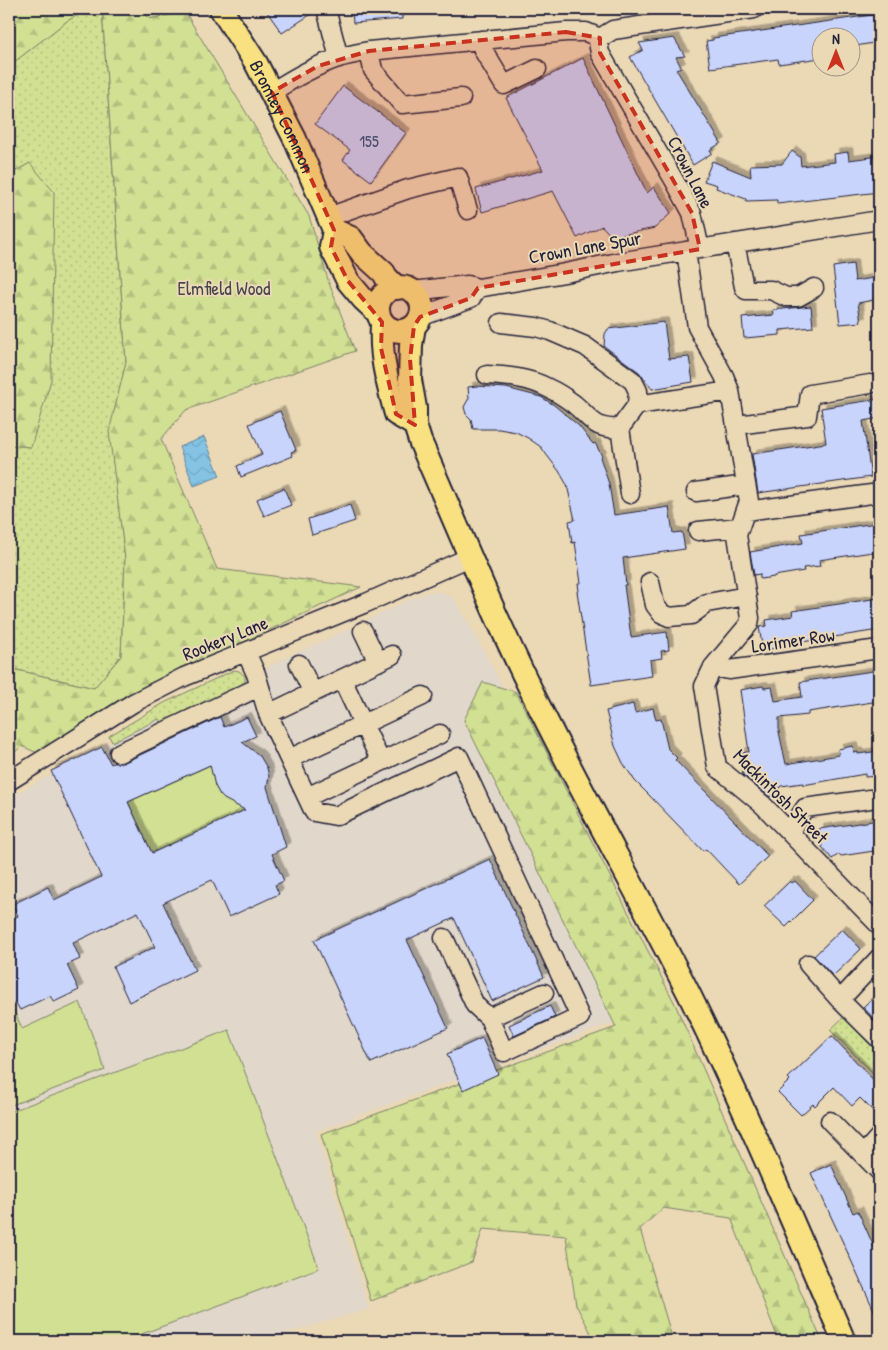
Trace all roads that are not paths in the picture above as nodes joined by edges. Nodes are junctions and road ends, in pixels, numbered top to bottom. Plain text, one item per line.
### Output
1 (221, 9) edge
2 (326, 9) edge
3 (754, 9) edge
4 (710, 12) edge
5 (600, 38) junction
6 (481, 40) junction
7 (369, 51) junction
8 (339, 58) junction
9 (537, 69) dead end
10 (272, 92) junction
11 (461, 98) dead end
12 (468, 210) dead end
13 (879, 220) edge
14 (331, 224) junction
15 (735, 243) junction
16 (693, 250) junction
17 (478, 288) junction
18 (814, 288) dead end
19 (404, 289) junction
20 (380, 318) junction
21 (417, 322) junction
22 (502, 323) dead end
23 (487, 375) dead end
24 (870, 384) dead end
25 (730, 390) junction
26 (636, 405) junction
27 (415, 425) junction
28 (737, 425) junction
29 (620, 428) junction
30 (746, 485) junction
31 (696, 492) dead end
32 (879, 493) edge
33 (630, 494) dead end
34 (742, 519) junction
35 (698, 530) dead end
36 (470, 557) junction
37 (650, 582) dead end
38 (747, 596) junction
39 (363, 631) dead end
40 (879, 649) edge
41 (246, 652) junction
42 (299, 664) dead end
43 (713, 667) junction
44 (342, 679) junction
45 (259, 687) junction
46 (313, 693) junction
47 (422, 696) dead end
48 (268, 714) junction
49 (364, 724) junction
50 (440, 734) dead end
51 (119, 753) dead end
52 (289, 759) junction
53 (382, 762) junction
54 (9, 781) edge
55 (307, 797) junction
56 (870, 799) dead end
57 (789, 832) junction
58 (879, 925) edge
59 (444, 938) dead end
60 (879, 958) edge
61 (808, 964) dead end
62 (544, 993) dead end
63 (840, 1000) junction
64 (489, 1018) junction
65 (879, 1039) edge
66 (830, 1120) dead end
67 (879, 1137) edge
68 (864, 1154) junction
69 (879, 1171) edge
70 (844, 1341) edge

1 - 10 main road, Bromley Common
2 - 8 street
3 - 4 street
4 - 5 street
5 - 6 street
5 - 16 street, Crown Lane
6 - 7 street
6 - 9 street
7 - 8 street
7 - 11 street
8 - 10 street
10 - 14 main road, Bromley Common
12 - 14 street
13 - 15 street
14 - 19 main road
14 - 20 main road, Bromley Common
15 - 16 street
15 - 18 street
16 - 17 street, Crown Lane Spur
16 - 25 street, Mackintosh Street
17 - 19 street, Crown Lane Spur
17 - 21 street, Crown Lane Spur
19 - 20 main road
19 - 21 main road
20 - 21 main road
20 - 27 main road
21 - 27 main road
22 - 26 street
23 - 29 street
24 - 28 street
25 - 26 street
25 - 28 street, Mackintosh Street
26 - 29 street
27 - 36 main road
28 - 30 street, Mackintosh Street
29 - 33 street
30 - 31 street
30 - 34 street, Mackintosh Street
32 - 34 street
34 - 35 street
34 - 38 street, Mackintosh Street
36 - 41 street, Rookery Lane
36 - 70 main road
37 - 38 street
38 - 43 street, Mackintosh Street
39 - 44 street
40 - 43 street, Lorimer Row
41 - 45 street
41 - 54 street, Rookery Lane
42 - 46 street
43 - 57 street, Mackintosh Street
44 - 46 street
44 - 49 street
45 - 48 street
45 - 51 street
46 - 48 street
47 - 49 street
48 - 52 street
49 - 52 street
49 - 53 street
50 - 53 street
52 - 55 street
53 - 55 street
55 - 64 street
56 - 57 street
57 - 58 street, Mackintosh Street
59 - 64 street
60 - 63 street
61 - 63 street
62 - 64 street
63 - 65 street
66 - 68 street
67 - 68 street
68 - 69 street

